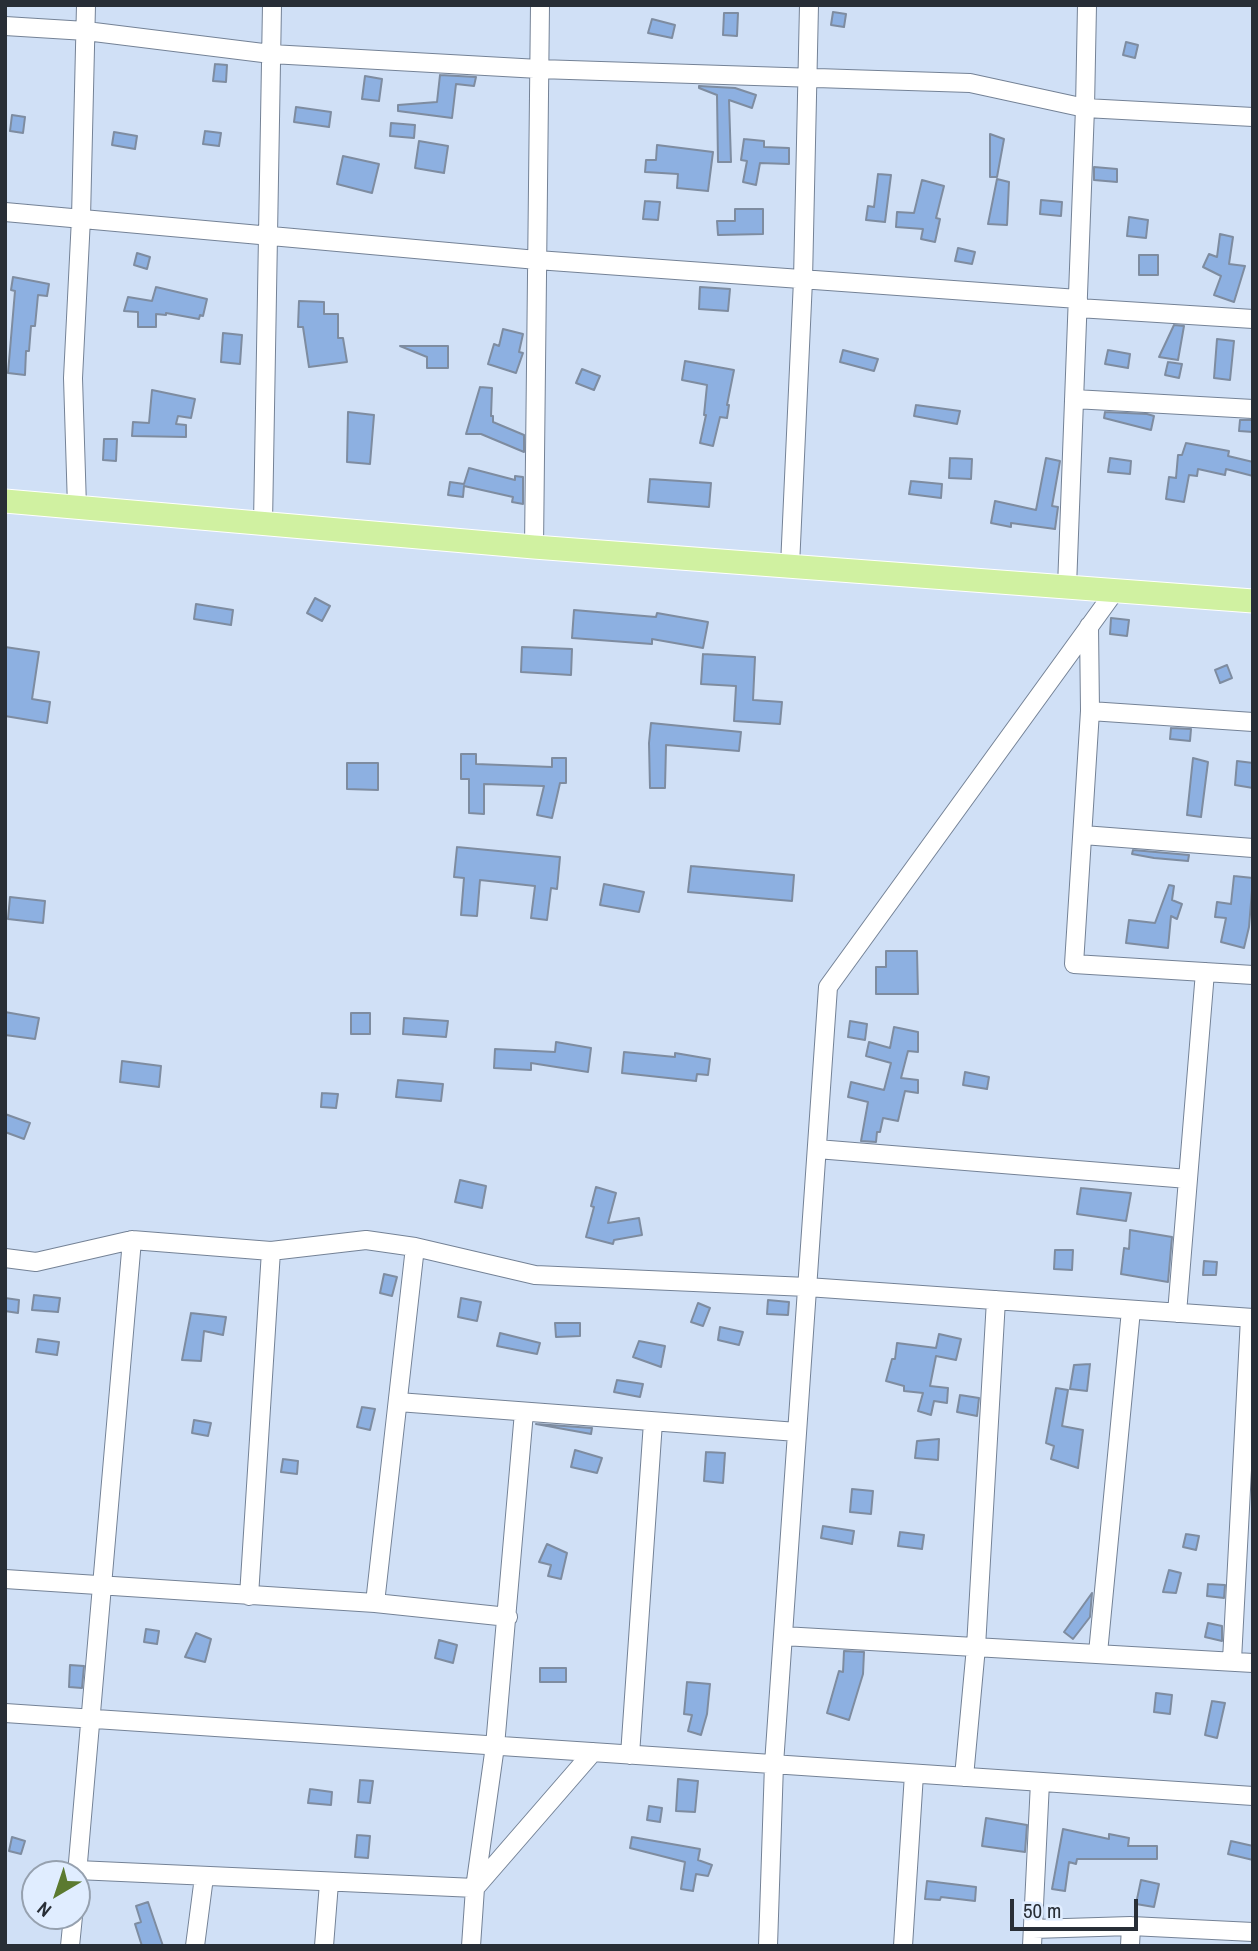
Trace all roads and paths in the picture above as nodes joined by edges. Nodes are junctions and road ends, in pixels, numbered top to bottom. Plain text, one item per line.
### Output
1 (86, 5) edge
2 (272, 5) edge
3 (540, 5) edge
4 (809, 5) edge
5 (1087, 5) edge
6 (5, 26) edge
7 (86, 31) junction
8 (271, 54) junction
9 (539, 69) junction
10 (808, 77) junction
11 (1086, 108) junction
12 (1253, 117) edge
13 (5, 212) edge
14 (81, 218) junction
15 (268, 236) junction
16 (537, 260) junction
17 (803, 280) junction
18 (1078, 304) junction
19 (1253, 319) edge
20 (1074, 399) junction
21 (1253, 409) edge
22 (5, 501) edge
23 (77, 508) junction
24 (263, 523) junction
25 (534, 547) junction
26 (790, 566) junction
27 (1067, 587) junction
28 (1115, 590) junction
29 (1253, 601) edge
30 (1089, 626) junction
31 (1090, 710) junction
32 (1253, 722) edge
33 (1083, 835) junction
34 (1253, 848) edge
35 (1205, 972) junction
36 (1253, 975) edge
37 (817, 1149) junction
38 (1188, 1179) junction
39 (132, 1240) junction
40 (415, 1247) junction
41 (271, 1251) junction
42 (5, 1258) edge
43 (807, 1287) junction
44 (996, 1300) junction
45 (1131, 1310) junction
46 (1177, 1313) junction
47 (1251, 1318) edge
48 (398, 1402) junction
49 (524, 1412) junction
50 (653, 1422) junction
51 (797, 1432) junction
52 (1247, 1464) edge
53 (5, 1579) edge
54 (103, 1586) junction
55 (249, 1596) junction
56 (374, 1603) junction
57 (508, 1617) junction
58 (783, 1636) junction
59 (976, 1647) junction
60 (1098, 1653) junction
61 (1233, 1660) junction
62 (1253, 1662) edge
63 (5, 1713) edge
64 (92, 1719) junction
65 (495, 1746) junction
66 (593, 1752) junction
67 (630, 1755) junction
68 (774, 1764) junction
69 (914, 1774) junction
70 (964, 1777) junction
71 (1040, 1782) junction
72 (1253, 1796) edge
73 (78, 1860) edge
74 (91, 1873) edge
75 (204, 1877) junction
76 (329, 1883) junction
77 (475, 1888) junction
78 (1131, 1926) junction
79 (1253, 1931) edge
80 (1032, 1937) edge
81 (195, 1946) edge
82 (324, 1946) edge
83 (471, 1946) edge
84 (768, 1946) edge
85 (902, 1946) edge
86 (1130, 1946) edge

1 - 7 street
2 - 8 street
3 - 9 street
4 - 10 street
5 - 11 street
6 - 7 street
7 - 8 street
7 - 14 street
8 - 9 street
8 - 15 street
9 - 10 street
9 - 16 street
10 - 11 street
10 - 17 street
11 - 12 street
11 - 18 street
13 - 14 street
14 - 15 street
14 - 23 street
15 - 16 street
15 - 24 street
16 - 17 street
16 - 25 street
17 - 18 street
17 - 26 street
18 - 19 street
18 - 20 street
20 - 21 street
20 - 27 street
22 - 23 main road
23 - 24 main road
24 - 25 main road
25 - 26 main road
26 - 27 main road
27 - 28 main road
28 - 29 main road
28 - 30 street
30 - 31 street
30 - 37 street
31 - 32 street
31 - 33 street
33 - 34 street
33 - 35 street
35 - 36 street
35 - 38 street
37 - 38 street
37 - 43 street
38 - 46 street
39 - 41 street
39 - 42 street
39 - 54 street
40 - 41 street
40 - 43 street
40 - 48 street
41 - 55 street
43 - 44 street
43 - 51 street
44 - 45 street
44 - 59 street
45 - 46 street
45 - 60 street
46 - 47 street
47 - 52 street
48 - 49 street
48 - 56 street
49 - 50 street
49 - 57 street
50 - 51 street
50 - 67 street
51 - 58 street
52 - 61 street
53 - 54 street
54 - 55 street
54 - 64 street
55 - 56 street
56 - 57 street
57 - 65 street
58 - 59 street
58 - 68 street
59 - 60 street
59 - 70 street
60 - 61 street
61 - 62 street
63 - 64 street
64 - 65 street
64 - 73 street
65 - 66 street
65 - 77 street
66 - 67 street
66 - 77 street
67 - 68 street
68 - 69 street
68 - 84 street
69 - 70 street
69 - 85 street
70 - 71 street
71 - 72 street
71 - 80 street
74 - 75 street
75 - 76 street
75 - 81 street
76 - 77 street
76 - 82 street
77 - 83 street
78 - 79 street
78 - 80 street
78 - 86 street

